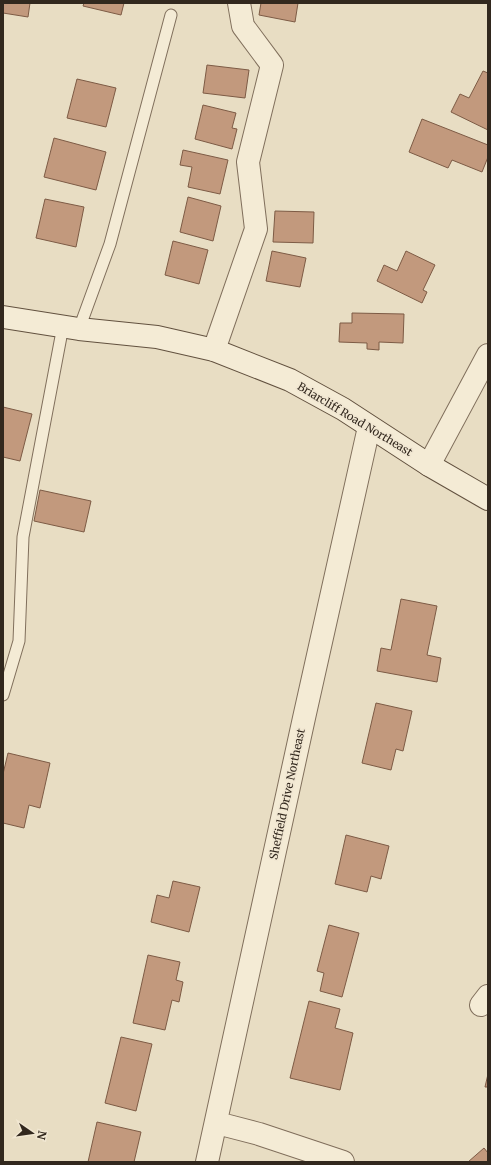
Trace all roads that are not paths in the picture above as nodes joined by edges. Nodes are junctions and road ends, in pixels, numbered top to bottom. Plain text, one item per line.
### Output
1 (238, 3) edge
2 (171, 15) dead end
3 (3, 317) edge
4 (71, 328) junction
5 (214, 350) junction
6 (488, 355) edge
7 (369, 427) junction
8 (429, 465) junction
9 (488, 498) edge
10 (3, 695) edge
11 (217, 1123) junction
12 (208, 1162) edge
13 (343, 1162) edge

1 - 5 street
2 - 4 lane
3 - 4 street, Briarcliff Road Northeast
4 - 5 street, Briarcliff Road Northeast
4 - 10 lane
5 - 7 street, Briarcliff Road Northeast
6 - 8 street
7 - 8 street, Briarcliff Road Northeast
7 - 11 street, Sheffield Drive Northeast
8 - 9 street, Briarcliff Road Northeast
11 - 12 street, Sheffield Drive Northeast
11 - 13 street

